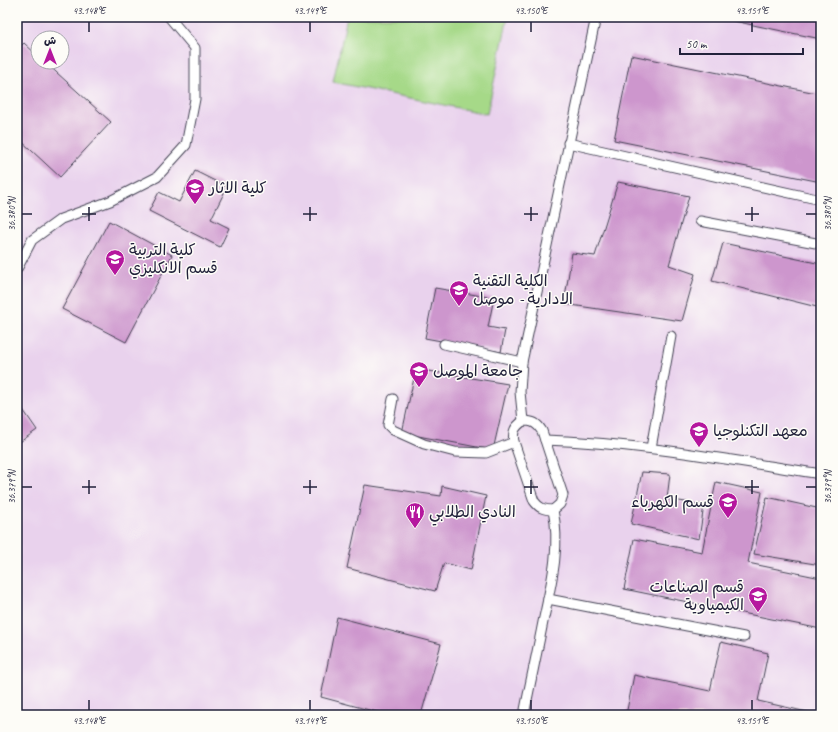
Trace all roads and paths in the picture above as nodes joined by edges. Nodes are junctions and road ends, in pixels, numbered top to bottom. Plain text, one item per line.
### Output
1 (169, 17) edge
2 (596, 17) edge
3 (568, 143) junction
4 (821, 200) edge
5 (700, 221) dead end
6 (821, 244) edge
7 (17, 269) edge
8 (671, 336) dead end
9 (444, 344) dead end
10 (522, 362) junction
11 (392, 399) dead end
12 (523, 421) junction
13 (545, 440) junction
14 (514, 442) junction
15 (651, 448) junction
16 (821, 474) edge
17 (553, 510) junction
18 (548, 599) junction
19 (744, 637) dead end
20 (524, 715) edge

1 - 7 lane
2 - 3 lane
3 - 4 lane
3 - 10 lane
5 - 6 lane
8 - 15 lane
9 - 10 lane
10 - 12 lane
11 - 14 lane
12 - 13 lane
12 - 14 lane
13 - 15 lane
13 - 17 lane
14 - 17 lane
15 - 16 lane
17 - 18 lane
18 - 19 lane
18 - 20 lane

